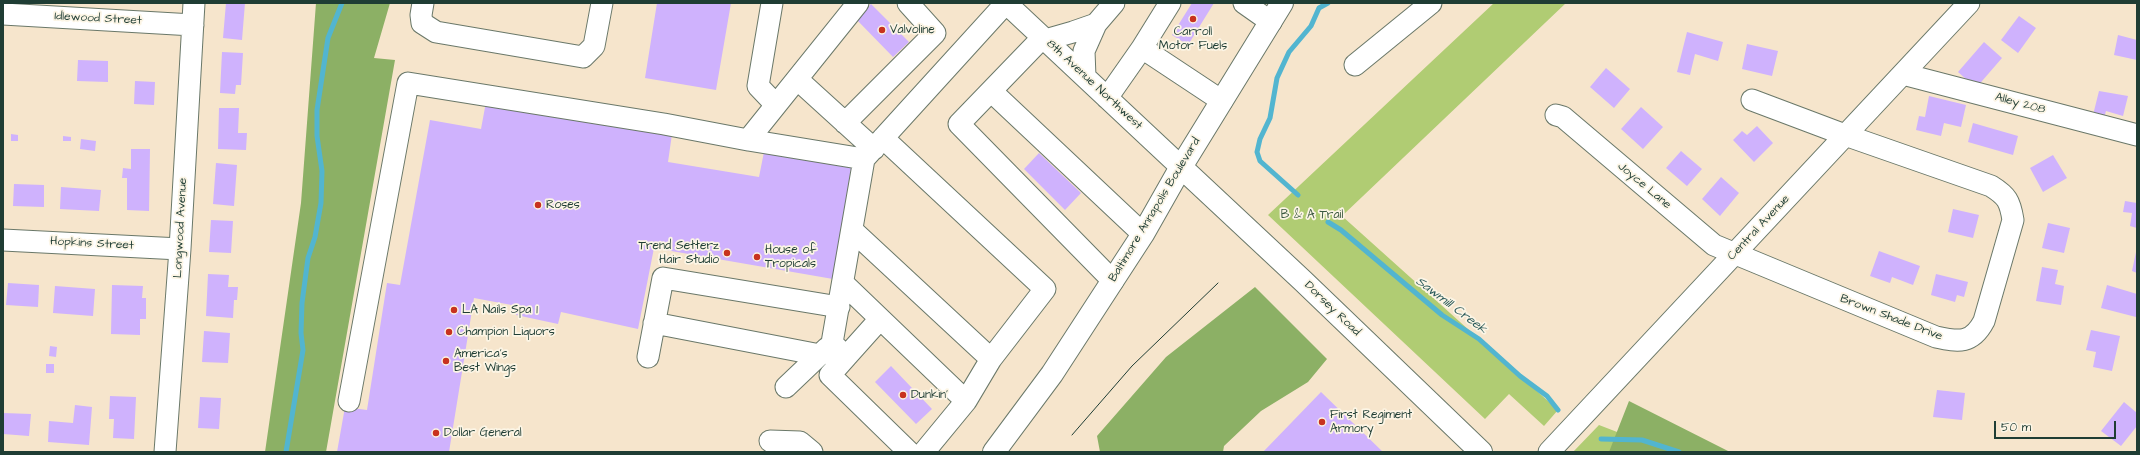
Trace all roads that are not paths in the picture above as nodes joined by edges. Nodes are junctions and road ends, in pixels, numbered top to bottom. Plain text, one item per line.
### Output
1 (194, 3) edge
2 (423, 3) edge
3 (602, 3) edge
4 (772, 3) edge
5 (858, 3) edge
6 (908, 3) edge
7 (1006, 3) edge
8 (1114, 3) edge
9 (1170, 3) edge
10 (1244, 3) edge
11 (1282, 3) edge
12 (1432, 3) edge
13 (1969, 3) edge
14 (3, 14) edge
15 (1271, 22) junction
16 (1096, 24) junction
17 (193, 25) junction
18 (1044, 38) junction
19 (1142, 48) junction
20 (1355, 65) dead end
21 (1903, 74) junction
22 (1085, 77) junction
23 (797, 79) junction
24 (991, 91) junction
25 (1107, 98) junction
26 (1752, 100) dead end
27 (1222, 101) junction
28 (776, 106) junction
29 (1556, 115) dead end
30 (845, 123) junction
31 (1845, 135) junction
32 (2137, 135) edge
33 (748, 140) junction
34 (874, 149) junction
35 (1181, 167) junction
36 (852, 230) junction
37 (1144, 234) junction
38 (3, 240) edge
39 (180, 249) junction
40 (1734, 254) junction
41 (1113, 281) junction
42 (842, 283) junction
43 (839, 307) junction
44 (880, 319) junction
45 (654, 323) junction
46 (833, 351) junction
47 (648, 357) dead end
48 (991, 359) junction
49 (786, 387) dead end
50 (348, 401) dead end
51 (966, 401) junction
52 (770, 441) dead end
53 (165, 452) edge
54 (812, 452) edge
55 (909, 452) edge
56 (924, 452) edge
57 (994, 452) edge
58 (1481, 452) edge
59 (1549, 452) edge

1 - 17 street, Longwood Avenue
2 - 3 street
4 - 28 street
5 - 23 street
6 - 30 street
7 - 18 street, 8th Avenue Northwest
7 - 34 street
8 - 16 street
9 - 19 street
10 - 15 street
11 - 15 main road, Baltimore Annapolis Boulevard
12 - 20 street
13 - 21 street, Central Avenue
14 - 17 street, Idlewood Street
15 - 27 main road, Baltimore Annapolis Boulevard
16 - 18 street
16 - 22 street
17 - 39 street, Longwood Avenue
18 - 22 street, 8th Avenue Northwest
18 - 24 street
19 - 25 street
19 - 27 street
21 - 31 street, Central Avenue
21 - 32 street, Alley 208
22 - 25 street, 8th Avenue Northwest
23 - 28 street
23 - 30 street
24 - 37 street
24 - 41 street
25 - 35 street, 8th Avenue Northwest
26 - 31 street
27 - 35 main road, Baltimore Annapolis Boulevard
28 - 33 street
29 - 40 street, Joyce Lane
30 - 34 street
31 - 40 street, Central Avenue
31 - 40 street, Brown Shade Drive
33 - 34 street
33 - 50 street
34 - 36 street
34 - 48 street
35 - 37 main road, Baltimore Annapolis Boulevard
35 - 58 main road, Dorsey Road
36 - 42 street
36 - 48 street
37 - 41 main road, Baltimore Annapolis Boulevard
38 - 39 street, Hopkins Street
39 - 53 street, Longwood Avenue
40 - 59 street, Central Avenue
41 - 57 main road, Baltimore Annapolis Boulevard
42 - 43 street
42 - 44 street
43 - 45 street
43 - 46 street
44 - 46 street
44 - 51 street
45 - 46 street
45 - 47 street
46 - 49 street
46 - 55 street
48 - 51 street
51 - 56 street
52 - 54 street

